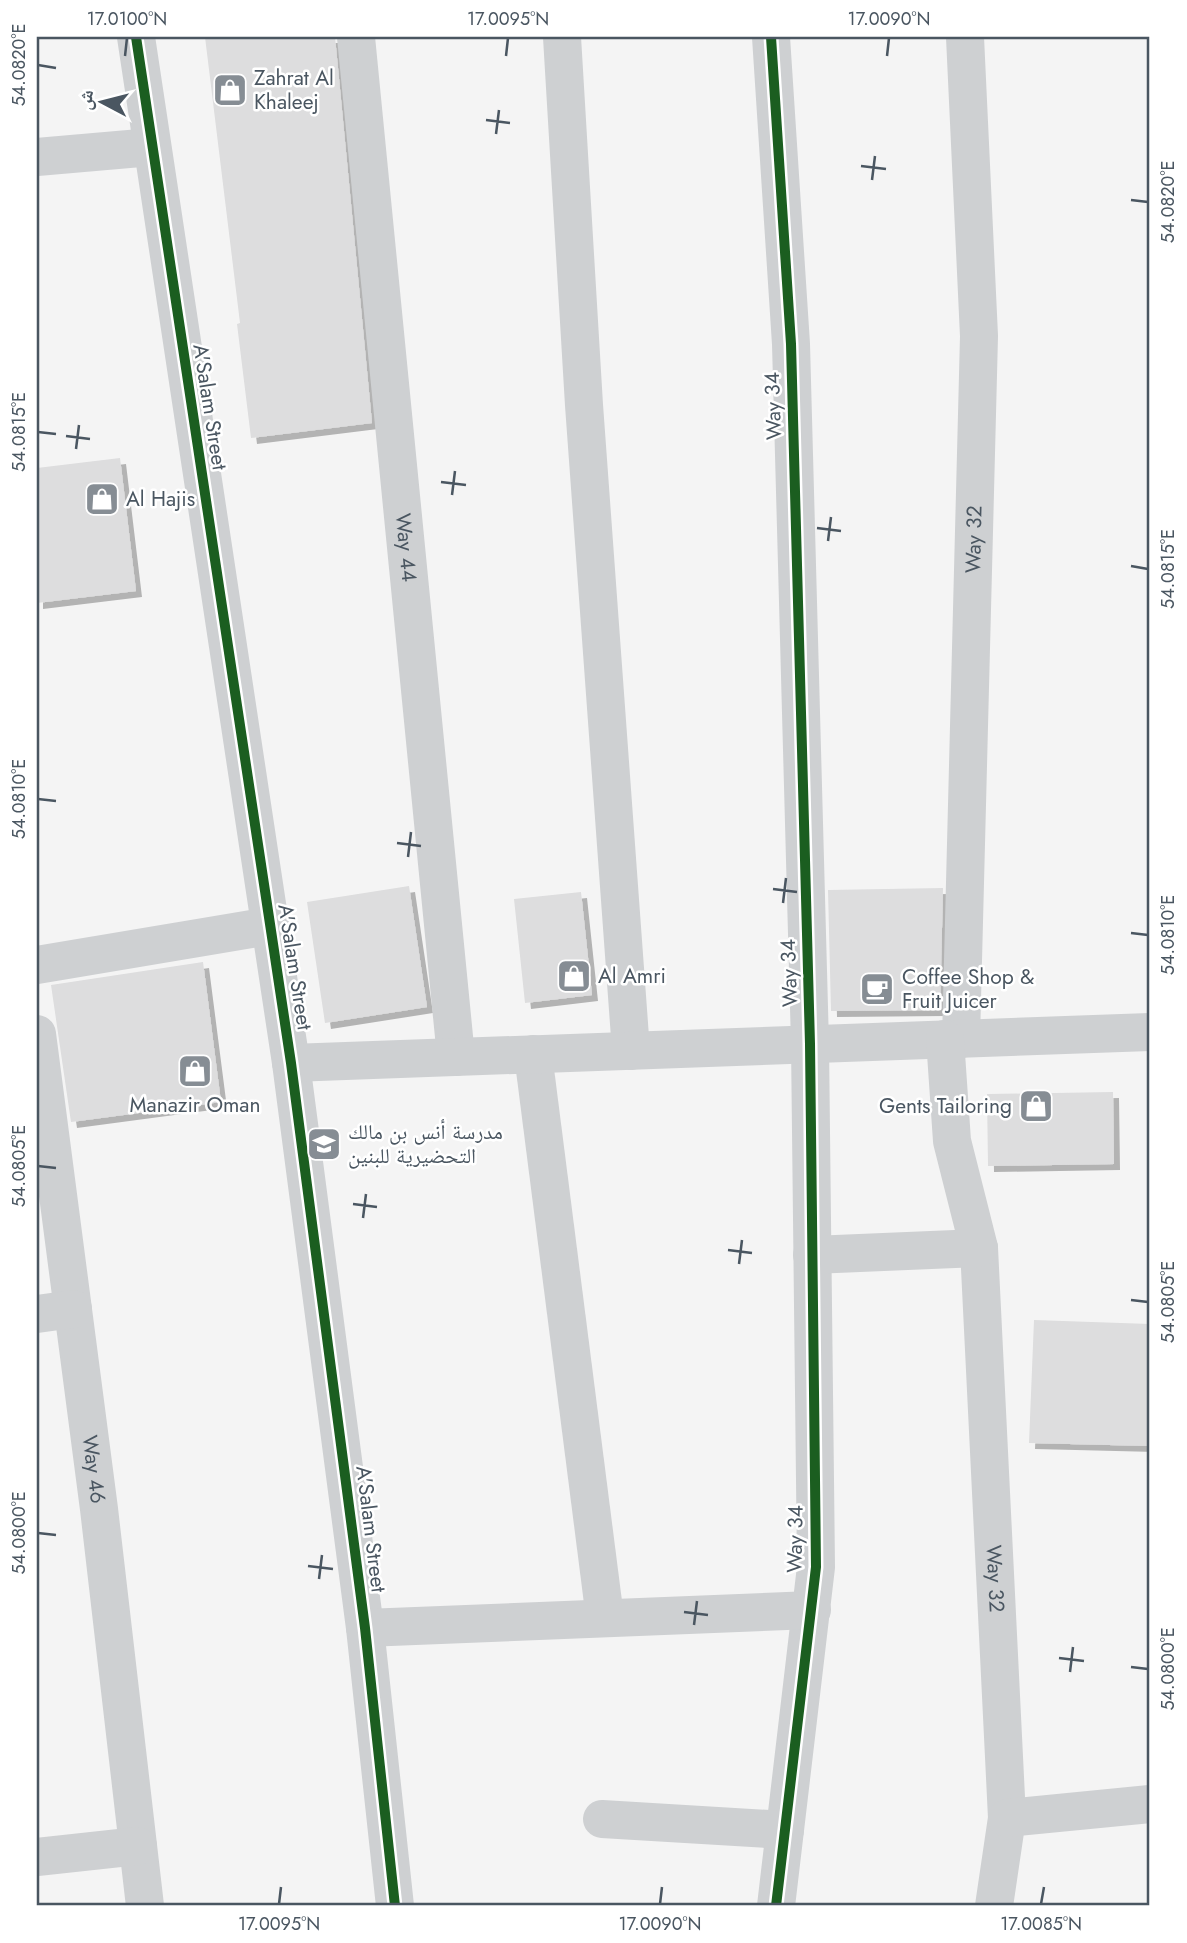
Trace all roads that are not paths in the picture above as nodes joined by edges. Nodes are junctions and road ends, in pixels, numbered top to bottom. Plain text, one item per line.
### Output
1 (136, 37) edge
2 (356, 37) edge
3 (562, 37) edge
4 (771, 37) edge
5 (965, 37) edge
6 (152, 147) junction
7 (37, 157) edge
8 (269, 926) junction
9 (37, 965) edge
10 (1150, 1032) edge
11 (37, 1034) edge
12 (953, 1039) junction
13 (810, 1044) junction
14 (631, 1051) junction
15 (533, 1054) junction
16 (456, 1057) junction
17 (291, 1063) junction
18 (979, 1248) junction
19 (812, 1255) junction
20 (55, 1311) edge
21 (811, 1610) junction
22 (605, 1618) junction
23 (365, 1628) junction
24 (1150, 1804) edge
25 (1007, 1818) junction
26 (602, 1819) dead end
27 (785, 1830) junction
28 (138, 1846) junction
29 (37, 1857) edge
30 (145, 1906) edge
31 (395, 1906) edge
32 (776, 1906) edge
33 (994, 1906) edge

1 - 6 street, A'Salam Street
2 - 16 street, Way 44
3 - 14 street
4 - 13 street, Way 34
5 - 12 street, Way 32
6 - 7 street
6 - 8 street, A'Salam Street
8 - 9 street
8 - 17 street, A'Salam Street
10 - 12 street
11 - 20 street, Way 46
12 - 13 street
12 - 18 street, Way 32
13 - 14 street
13 - 19 street, Way 34
14 - 15 street
15 - 16 street
15 - 22 street
16 - 17 street
17 - 23 street, A'Salam Street
18 - 19 street
18 - 25 street, Way 32
19 - 21 street, Way 34
20 - 28 street, Way 46
21 - 22 street
21 - 27 street, Way 34
22 - 23 street
23 - 31 street, A'Salam Street
24 - 25 street
25 - 33 street, Way 32
26 - 27 street
27 - 32 street, Way 34
28 - 29 street
28 - 30 street, Way 46

